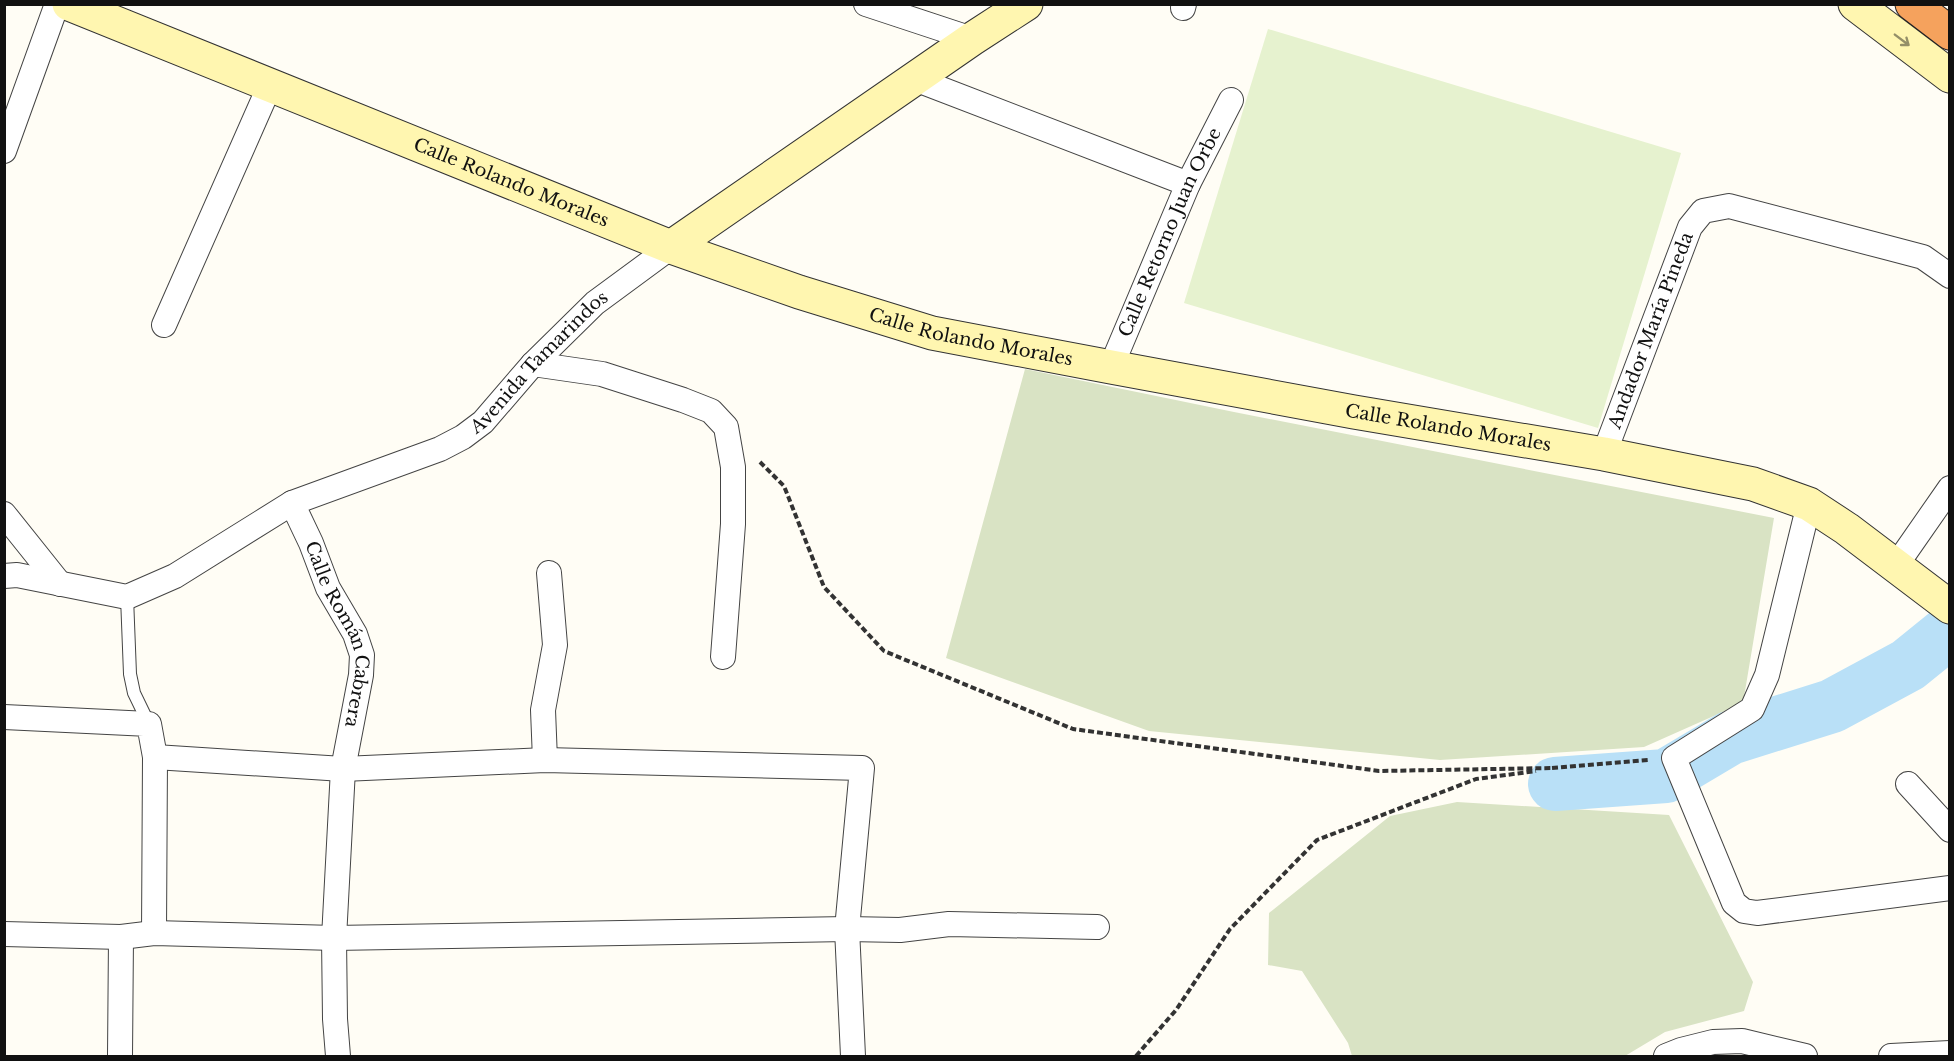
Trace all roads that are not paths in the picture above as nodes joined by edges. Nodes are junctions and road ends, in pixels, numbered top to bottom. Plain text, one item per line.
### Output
1 (57, 4) edge
2 (69, 4) edge
3 (866, 4) edge
4 (1026, 4) edge
5 (1855, 4) edge
6 (1912, 4) edge
7 (1950, 33) edge
8 (972, 39) junction
9 (1950, 76) edge
10 (915, 79) junction
11 (270, 85) junction
12 (1231, 100) dead end
13 (4, 151) edge
14 (1188, 184) junction
15 (671, 247) junction
16 (1950, 276) edge
17 (164, 325) dead end
18 (533, 364) junction
19 (1111, 367) junction
20 (1604, 454) junction
21 (1950, 488) edge
22 (292, 503) junction
23 (1809, 504) junction
24 (4, 514) edge
25 (1895, 567) junction
26 (549, 573) dead end
27 (4, 576) edge
28 (60, 584) junction
29 (127, 597) junction
30 (1943, 602) edge
31 (723, 657) dead end
32 (4, 717) edge
33 (149, 724) junction
34 (155, 757) junction
35 (545, 760) junction
36 (343, 769) junction
37 (1908, 784) dead end
38 (1950, 830) edge
39 (1950, 888) edge
40 (1097, 927) dead end
41 (847, 929) junction
42 (154, 933) junction
43 (4, 934) edge
44 (121, 937) junction
45 (334, 938) junction
46 (1950, 1053) edge
47 (120, 1056) edge
48 (338, 1056) edge
49 (853, 1056) edge
50 (1666, 1056) edge
51 (1805, 1056) edge
52 (1891, 1056) edge

1 - 13 street
2 - 11 street, Calle Rolando Morales
3 - 8 street
4 - 8 street, Avenida Tamarindos
5 -> 9 street
6 - 7 highway
8 - 10 street, Avenida Tamarindos
10 - 14 street
10 - 15 street, Avenida Tamarindos
11 - 15 street, Calle Rolando Morales
11 - 17 street
12 - 14 street, Calle Retorno Juan Orbe
14 - 19 street, Calle Retorno Juan Orbe
15 - 18 street, Avenida Tamarindos
15 - 19 street, Calle Rolando Morales
16 - 20 street, Andador María Pineda
18 - 22 street, Avenida Tamarindos
18 - 31 street
19 - 20 street, Calle Rolando Morales
20 - 23 street, Calle Rolando Morales
21 - 25 street
22 - 29 street, Avenida Tamarindos
22 - 36 street, Calle Román Cabrera
23 - 25 street, Calle Rolando Morales
23 - 39 street
24 - 28 street
25 - 30 street, Calle Rolando Morales
26 - 35 street
27 - 28 street
28 - 29 street
29 - 33 lane
32 - 33 street
33 - 34 street
34 - 36 street
34 - 42 street
35 - 36 street
35 - 41 street
36 - 45 street, Calle Román Cabrera
37 - 38 street
40 - 41 street
41 - 45 street
41 - 49 street
42 - 44 street
42 - 45 street
43 - 44 street
44 - 47 street
45 - 48 street, Calle Román Cabrera
46 - 52 street
50 - 51 street

